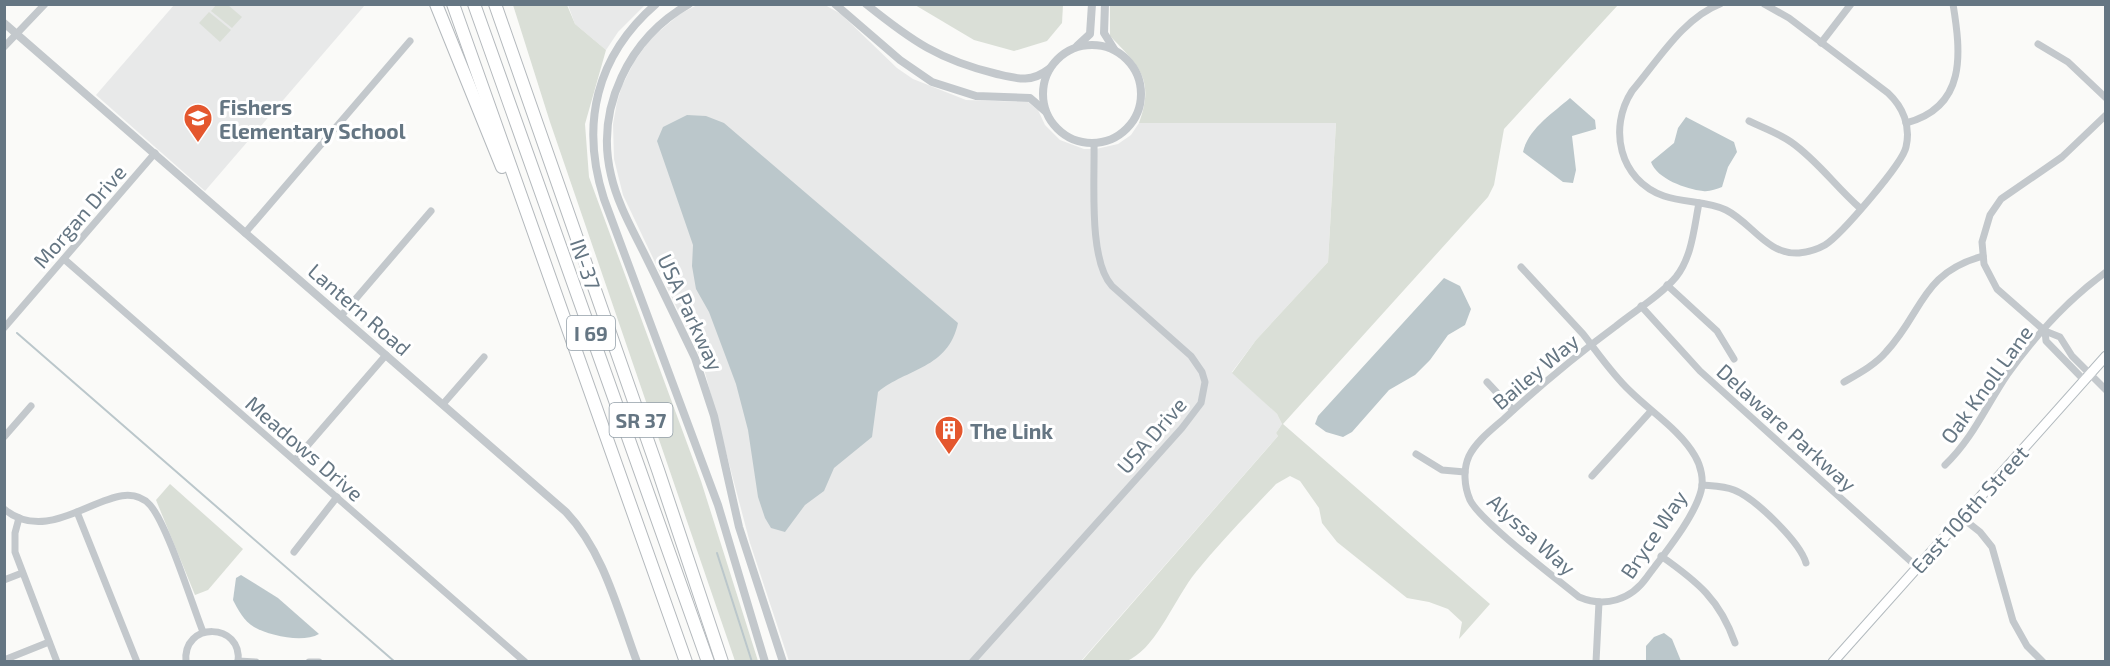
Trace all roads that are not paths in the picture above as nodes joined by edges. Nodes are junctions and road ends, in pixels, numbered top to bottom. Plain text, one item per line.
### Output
1 (45, 4) edge
2 (435, 4) edge
3 (453, 4) edge
4 (474, 4) edge
5 (656, 4) edge
6 (689, 4) edge
7 (835, 4) edge
8 (867, 4) edge
9 (1092, 4) edge
10 (1105, 4) edge
11 (1720, 4) edge
12 (1764, 4) edge
13 (1851, 4) edge
14 (1953, 4) edge
15 (497, 7) edge
16 (4, 23) edge
17 (17, 34) junction
18 (410, 40) dead end
19 (1821, 43) junction
20 (2038, 44) dead end
21 (4, 47) edge
22 (1069, 51) junction
23 (1119, 54) junction
24 (1052, 67) junction
25 (2106, 98) edge
26 (1046, 111) junction
27 (2106, 115) edge
28 (1749, 121) dead end
29 (1906, 123) junction
30 (1094, 143) junction
31 (155, 153) junction
32 (1699, 203) junction
33 (1860, 208) junction
34 (431, 211) dead end
35 (245, 233) junction
36 (1983, 256) junction
37 (64, 259) junction
38 (1521, 267) dead end
39 (2106, 272) edge
40 (550, 280) junction
41 (1667, 285) junction
42 (1641, 306) junction
43 (341, 316) junction
44 (4, 327) edge
45 (2045, 331) junction
46 (1591, 344) junction
47 (386, 355) junction
48 (2106, 356) edge
49 (484, 357) dead end
50 (1734, 360) dead end
51 (2086, 377) junction
52 (1487, 382) dead end
53 (1844, 382) dead end
54 (2106, 390) edge
55 (443, 404) junction
56 (31, 406) dead end
57 (1513, 410) junction
58 (1651, 411) junction
59 (4, 437) edge
60 (1416, 454) dead end
61 (295, 460) junction
62 (1945, 465) dead end
63 (1465, 472) junction
64 (1592, 476) dead end
65 (1702, 486) junction
66 (337, 497) junction
67 (4, 509) edge
68 (77, 512) junction
69 (19, 518) junction
70 (1961, 518) junction
71 (294, 552) dead end
72 (1661, 556) junction
73 (1806, 563) dead end
74 (1917, 567) junction
75 (22, 573) junction
76 (4, 580) edge
77 (1599, 602) junction
78 (203, 632) junction
79 (49, 642) junction
80 (1735, 643) dead end
81 (4, 660) edge
82 (238, 661) edge
83 (57, 662) edge
84 (136, 662) edge
85 (186, 662) edge
86 (256, 662) edge
87 (309, 662) edge
88 (319, 662) edge
89 (525, 662) edge
90 (637, 662) edge
91 (686, 662) edge
92 (708, 662) edge
93 (722, 662) edge
94 (765, 662) edge
95 (783, 662) edge
96 (972, 662) edge
97 (1596, 662) edge
98 (1833, 662) edge
99 (2043, 662) edge

1 - 17 street
2 - 40 highway
3 - 40 highway, I 69
4 - 92 highway, I 69
5 - 94 street, USA Parkway
6 - 95 street, USA Parkway
7 - 26 street
8 - 24 street
9 - 22 street
10 - 23 street
11 - 32 street
12 - 19 street
13 - 19 street
14 - 29 street
15 - 93 highway, IN-37 / SR 37
16 - 17 street, Lantern Road
17 - 21 street
17 - 31 street, Lantern Road
18 - 35 street
19 - 29 street
20 - 25 street
22 - 23 street
22 - 24 street
23 - 30 street
24 - 26 street
26 - 30 street
27 - 36 street
28 - 33 street
29 - 33 street
30 - 96 street, USA Drive
31 - 35 street, Lantern Road
31 - 37 street, Morgan Drive
32 - 33 street
32 - 41 street, Bailey Way
34 - 43 street
35 - 43 street, Lantern Road
36 - 45 street
36 - 53 street
37 - 44 street, Morgan Drive
37 - 61 street, Meadows Drive
38 - 46 street, Bryce Way
39 - 45 street, Oak Knoll Lane
40 - 91 highway, I 69
41 - 42 street, Bailey Way
41 - 50 street
42 - 46 street, Bailey Way
42 - 74 street, Delaware Parkway
43 - 47 street, Lantern Road
45 - 51 street
45 - 51 street
45 - 62 street, Oak Knoll Lane
46 - 57 street, Bailey Way
46 - 58 street, Bryce Way
47 - 55 street, Lantern Road
47 - 61 street
48 - 51 main road, East 106th Street
49 - 55 street
51 - 54 street
51 - 70 main road, East 106th Street
52 - 57 street
55 - 90 street, Lantern Road
56 - 59 street
57 - 63 street, Bailey Way
58 - 64 street
58 - 65 street, Bryce Way
60 - 63 street
61 - 66 street, Meadows Drive
63 - 77 street, Alyssa Way
65 - 72 street, Bryce Way
65 - 73 street
66 - 71 street
66 - 89 street, Meadows Drive
67 - 69 street
68 - 69 street
68 - 78 street
68 - 84 street
69 - 75 street
70 - 74 main road, East 106th Street
70 - 99 street
72 - 77 street, Bryce Way
72 - 80 street
74 - 98 main road, East 106th Street
75 - 76 street
75 - 79 street
77 - 97 street
78 - 82 street
78 - 85 street
79 - 81 street
79 - 83 street
82 - 86 street
87 - 88 street

